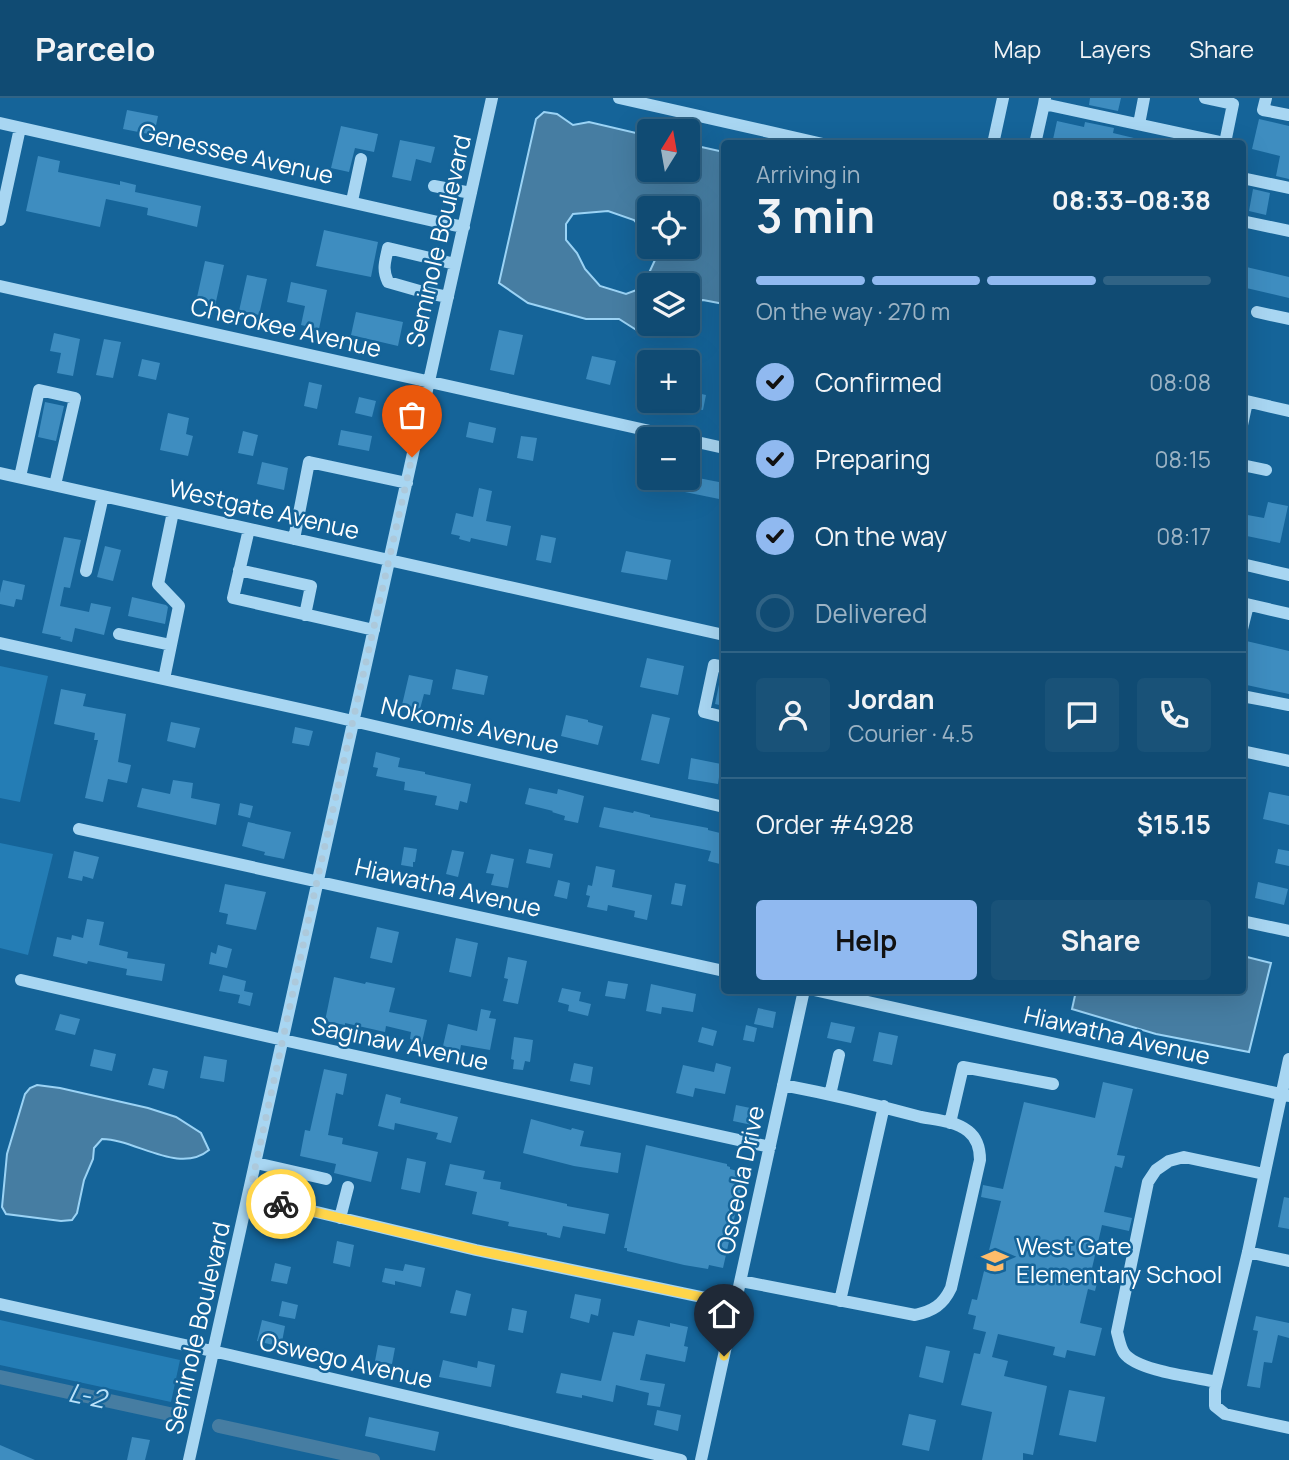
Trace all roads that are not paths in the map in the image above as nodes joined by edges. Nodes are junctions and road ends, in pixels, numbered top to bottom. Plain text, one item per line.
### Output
1 (492, 98) edge
2 (619, 98) edge
3 (1003, 98) edge
4 (1144, 98) edge
5 (1205, 98) edge
6 (1266, 98) edge
7 (1044, 101) edge
8 (653, 102) edge
9 (1289, 116) edge
10 (0, 123) edge
11 (1139, 124) junction
12 (20, 128) junction
13 (807, 140) edge
14 (994, 140) edge
15 (1036, 140) edge
16 (1211, 140) edge
17 (1226, 140) edge
18 (361, 159) dead end
19 (1246, 179) edge
20 (434, 186) dead end
21 (1289, 188) edge
22 (471, 193) junction
23 (352, 201) junction
24 (0, 220) edge
25 (1246, 222) edge
26 (464, 226) junction
27 (1289, 231) edge
28 (455, 264) junction
29 (0, 286) edge
30 (448, 297) junction
31 (1256, 312) dead end
32 (1289, 319) edge
33 (429, 382) junction
34 (1246, 401) edge
35 (1289, 411) edge
36 (637, 429) edge
37 (700, 443) edge
38 (721, 447) edge
39 (1246, 466) edge
40 (1266, 470) dead end
41 (0, 473) edge
42 (20, 477) junction
43 (407, 483) junction
44 (55, 485) junction
45 (103, 496) junction
46 (173, 512) junction
47 (249, 528) junction
48 (294, 539) junction
49 (390, 560) junction
50 (1246, 565) edge
51 (239, 570) junction
52 (86, 572) dead end
53 (1289, 575) edge
54 (1246, 604) edge
55 (1289, 614) edge
56 (305, 615) junction
57 (374, 630) junction
58 (119, 634) dead end
59 (721, 634) edge
60 (0, 643) edge
61 (171, 645) junction
62 (721, 666) edge
63 (164, 679) junction
64 (1246, 697) edge
65 (1289, 705) edge
66 (721, 716) edge
67 (354, 721) junction
68 (1246, 752) edge
69 (1289, 761) edge
70 (721, 806) edge
71 (79, 829) dead end
72 (317, 881) junction
73 (1246, 922) edge
74 (1289, 931) edge
75 (721, 970) edge
76 (21, 980) dead end
77 (803, 994) edge
78 (832, 994) edge
79 (283, 1040) junction
80 (839, 1055) dead end
81 (1289, 1059) edge
82 (1053, 1084) dead end
83 (783, 1085) junction
84 (830, 1095) junction
85 (1285, 1095) edge
86 (884, 1106) junction
87 (950, 1123) junction
88 (770, 1147) junction
89 (256, 1163) junction
90 (1264, 1174) junction
91 (326, 1179) dead end
92 (348, 1187) dead end
93 (249, 1196) junction
94 (340, 1218) junction
95 (1248, 1252) junction
96 (1289, 1261) edge
97 (741, 1281) junction
98 (840, 1301) junction
99 (0, 1304) edge
100 (735, 1304) junction
101 (213, 1352) junction
102 (1217, 1382) junction
103 (1289, 1428) edge
104 (189, 1460) edge
105 (681, 1460) edge
106 (701, 1460) edge

1 - 22 street, Seminole Boulevard
2 - 8 street
3 - 14 street
4 - 11 street
5 - 17 street
6 - 9 street
7 - 11 street
7 - 15 street
8 - 13 street
10 - 12 street, Genessee Avenue
11 - 16 street
12 - 23 street, Genessee Avenue
12 - 24 street
18 - 23 street
19 - 21 street
20 - 22 street
22 - 26 street, Seminole Boulevard
23 - 26 street, Genessee Avenue
25 - 27 street
26 - 28 street, Seminole Boulevard
28 - 30 street, Seminole Boulevard
28 - 30 street
29 - 33 street, Cherokee Avenue
30 - 33 street, Seminole Boulevard
31 - 32 street
33 - 36 street, Cherokee Avenue
33 - 43 street, Seminole Boulevard
34 - 35 street
37 - 38 street, Cherokee Avenue
39 - 40 street
41 - 42 street, Westgate Avenue
42 - 44 street, Westgate Avenue
42 - 44 street
43 - 48 street
43 - 49 street, Seminole Boulevard
44 - 45 street, Westgate Avenue
45 - 46 street, Westgate Avenue
45 - 52 street
46 - 47 street, Westgate Avenue
46 - 61 street
47 - 48 street, Westgate Avenue
47 - 51 street
48 - 49 street, Westgate Avenue
49 - 57 street, Seminole Boulevard
49 - 59 street, Westgate Avenue
50 - 53 street
51 - 56 street
51 - 56 street
54 - 55 street
56 - 57 street
57 - 67 street, Seminole Boulevard
58 - 61 street
60 - 63 street, Nokomis Avenue
61 - 63 street
62 - 66 street
63 - 67 street, Nokomis Avenue
64 - 65 street
67 - 70 street, Nokomis Avenue
67 - 72 street, Seminole Boulevard
68 - 69 street
71 - 72 street, Hiawatha Avenue
72 - 75 street, Hiawatha Avenue
72 - 79 street, Seminole Boulevard
73 - 74 street
76 - 79 street, Saginaw Avenue
77 - 83 street, Osceola Drive
78 - 85 street, Hiawatha Avenue
79 - 88 street, Saginaw Avenue
79 - 89 street, Seminole Boulevard
80 - 84 street
81 - 85 street
82 - 87 street
83 - 84 street
83 - 88 street, Osceola Drive
84 - 86 street
85 - 90 street
86 - 87 street
86 - 98 street
87 - 98 street
88 - 97 street, Osceola Drive
89 - 91 street
89 - 93 street, Seminole Boulevard
90 - 95 street
90 - 102 street
92 - 94 street
93 - 94 street
93 - 101 street, Seminole Boulevard
94 - 100 street
95 - 96 street
95 - 102 street
97 - 98 street
97 - 100 street, Osceola Drive
99 - 101 street, Oswego Avenue
100 - 106 street, Osceola Drive
101 - 104 street, Seminole Boulevard
101 - 105 street, Oswego Avenue
102 - 103 street

